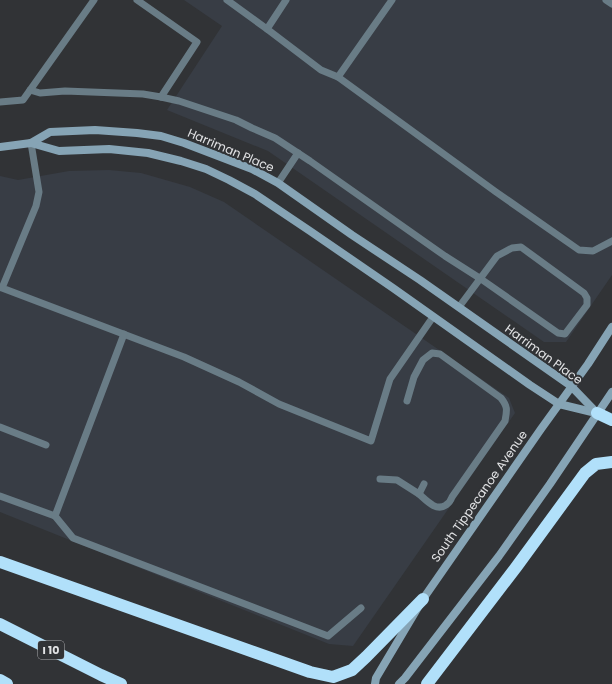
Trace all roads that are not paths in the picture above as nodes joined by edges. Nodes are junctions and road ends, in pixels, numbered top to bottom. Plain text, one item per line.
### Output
1 (94, 0) edge
2 (137, 0) edge
3 (227, 0) edge
4 (286, 0) edge
5 (392, 0) edge
6 (606, 0) edge
7 (612, 4) edge
8 (267, 29) junction
9 (338, 77) junction
10 (30, 90) junction
11 (161, 97) junction
12 (0, 102) edge
13 (31, 143) junction
14 (0, 147) edge
15 (298, 153) junction
16 (278, 183) junction
17 (612, 241) edge
18 (481, 279) junction
19 (1, 291) edge
20 (459, 307) junction
21 (433, 317) junction
22 (612, 327) edge
23 (124, 334) junction
24 (571, 386) junction
25 (612, 392) edge
26 (407, 401) dead end
27 (559, 404) junction
28 (597, 413) junction
29 (612, 420) edge
30 (0, 427) edge
31 (46, 445) dead end
32 (612, 462) edge
33 (380, 479) dead end
34 (424, 484) dead end
35 (418, 494) junction
36 (0, 496) edge
37 (55, 516) junction
38 (0, 562) edge
39 (423, 599) junction
40 (361, 608) dead end
41 (0, 624) edge
42 (0, 680) edge
43 (8, 684) edge
44 (121, 684) edge
45 (376, 684) edge
46 (399, 684) edge
47 (427, 684) edge

1 - 10 lane
2 - 11 lane
3 - 8 lane
4 - 8 lane
5 - 9 lane
6 - 7 lane
8 - 9 lane
9 - 17 lane
10 - 11 lane
10 - 12 lane
11 - 15 lane
13 - 14 street, Harriman Place
13 - 16 street, Harriman Place
13 - 19 lane
13 - 21 street, Harriman Place
15 - 16 lane
15 - 18 lane
16 - 20 street, Harriman Place
18 - 18 lane
18 - 20 lane
19 - 23 lane
20 - 24 street, Harriman Place
21 - 23 lane
21 - 27 street, Harriman Place
22 - 24 street, South Tippecanoe Avenue
23 - 37 lane
24 - 27 street, South Tippecanoe Avenue
24 - 28 street, Harriman Place
25 - 28 street
26 - 35 lane
27 - 28 street, Harriman Place
27 - 39 street, South Tippecanoe Avenue
28 - 29 highway
28 - 46 street
30 - 31 lane
32 - 47 highway
33 - 35 lane
34 - 35 lane
36 - 37 lane
37 - 40 lane
38 - 39 highway
39 - 45 street, South Tippecanoe Avenue
41 - 44 highway, I 10
42 - 43 highway

